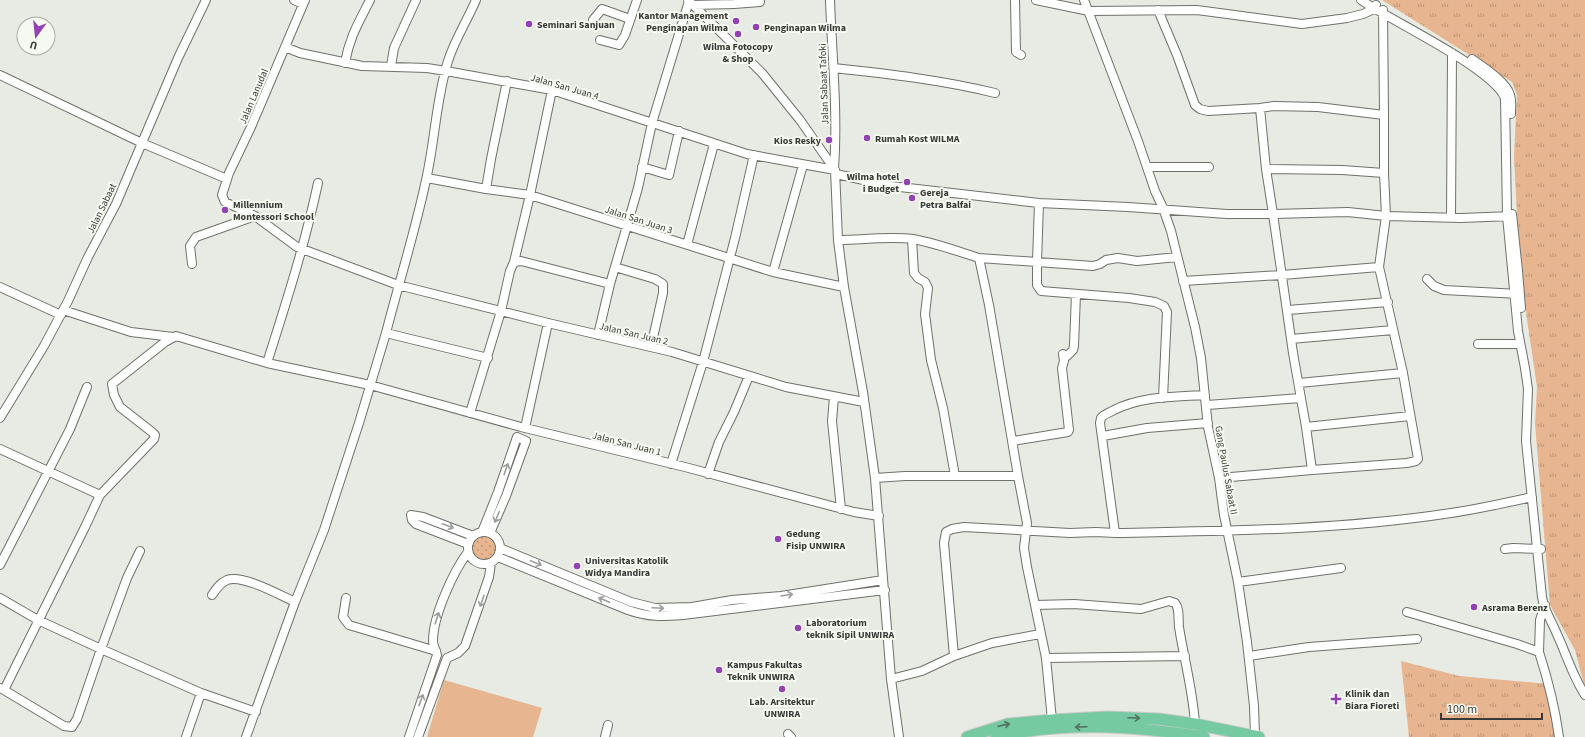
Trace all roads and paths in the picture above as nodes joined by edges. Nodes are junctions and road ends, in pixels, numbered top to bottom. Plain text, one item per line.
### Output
1 (206, 0) edge
2 (294, 0) edge
3 (370, 0) edge
4 (416, 0) edge
5 (476, 0) edge
6 (637, 0) edge
7 (830, 0) edge
8 (1015, 0) edge
9 (1036, 0) edge
10 (1084, 0) edge
11 (1361, 0) edge
12 (1369, 0) edge
13 (304, 2) edge
14 (690, 2) edge
15 (760, 2) dead end
16 (1379, 9) junction
17 (1158, 10) junction
18 (1089, 12) junction
19 (630, 19) junction
20 (593, 20) dead end
21 (600, 40) dead end
22 (285, 47) junction
23 (1452, 53) junction
24 (1021, 55) dead end
25 (346, 63) junction
26 (391, 66) junction
27 (834, 68) junction
28 (446, 71) junction
29 (0, 74) edge
30 (507, 81) junction
31 (552, 90) junction
32 (995, 93) dead end
33 (1260, 108) junction
34 (1384, 115) junction
35 (652, 123) junction
36 (679, 131) junction
37 (142, 143) junction
38 (714, 144) junction
39 (754, 155) junction
40 (803, 165) junction
41 (642, 167) junction
42 (1210, 167) dead end
43 (1148, 168) junction
44 (1266, 169) junction
45 (835, 171) junction
46 (1384, 173) junction
47 (427, 178) junction
48 (227, 180) junction
49 (318, 183) dead end
50 (486, 189) junction
51 (530, 195) junction
52 (224, 199) joint
53 (1039, 203) junction
54 (1164, 210) junction
55 (1273, 214) junction
56 (255, 216) junction
57 (1386, 216) junction
58 (1509, 216) junction
59 (1452, 217) junction
60 (627, 225) junction
61 (912, 239) junction
62 (838, 240) junction
63 (689, 246) junction
64 (302, 249) junction
65 (979, 258) junction
66 (1177, 258) junction
67 (730, 259) junction
68 (514, 262) junction
69 (1037, 262) junction
70 (192, 264) dead end
71 (615, 267) junction
72 (1380, 267) junction
73 (773, 272) junction
74 (1282, 275) junction
75 (1427, 279) dead end
76 (1183, 281) junction
77 (398, 284) junction
78 (610, 284) junction
79 (844, 287) junction
80 (0, 288) edge
81 (1076, 294) junction
82 (1517, 294) junction
83 (1388, 302) junction
84 (1288, 310) junction
85 (501, 311) junction
86 (62, 312) junction
87 (548, 323) junction
88 (1393, 330) junction
89 (386, 333) junction
90 (598, 335) junction
91 (173, 337) junction
92 (1291, 339) junction
93 (1478, 344) dead end
94 (1520, 344) junction
95 (652, 347) junction
96 (488, 358) junction
97 (703, 362) junction
98 (267, 363) junction
99 (1403, 373) junction
100 (749, 376) junction
101 (1299, 383) junction
102 (370, 385) junction
103 (87, 387) dead end
104 (1205, 395) junction
105 (834, 397) junction
106 (1164, 398) junction
107 (1301, 398) junction
108 (864, 402) junction
109 (1207, 405) junction
110 (470, 413) junction
111 (1410, 416) junction
112 (0, 418) edge
113 (1208, 423) junction
114 (1306, 427) junction
115 (525, 428) junction
116 (1103, 436) junction
117 (1013, 441) junction
118 (0, 448) edge
119 (671, 464) junction
120 (1312, 470) junction
121 (48, 471) junction
122 (708, 474) junction
123 (955, 476) junction
124 (1018, 476) junction
125 (875, 478) junction
126 (1219, 478) junction
127 (498, 492) junction
128 (100, 495) junction
129 (506, 496) junction
130 (1532, 497) junction
131 (841, 509) junction
132 (879, 516) junction
133 (1028, 530) junction
134 (1227, 531) junction
135 (486, 532) junction
136 (1115, 533) junction
137 (473, 536) junction
138 (468, 548) junction
139 (1505, 549) dead end
140 (1540, 550) junction
141 (140, 551) dead end
142 (499, 552) junction
143 (491, 563) junction
144 (0, 565) edge
145 (1341, 568) dead end
146 (551, 569) junction
147 (548, 577) junction
148 (883, 580) junction
149 (1238, 582) junction
150 (885, 590) junction
151 (811, 591) junction
152 (212, 595) dead end
153 (0, 598) edge
154 (346, 598) dead end
155 (812, 600) junction
156 (295, 602) junction
157 (1545, 604) junction
158 (1035, 605) junction
159 (1407, 612) dead end
160 (38, 620) junction
161 (1040, 634) junction
162 (1417, 639) dead end
163 (102, 649) junction
164 (436, 651) junction
165 (1539, 652) junction
166 (1567, 654) junction
167 (954, 656) junction
168 (1185, 656) junction
169 (1249, 656) junction
170 (1046, 658) junction
171 (891, 679) junction
172 (1585, 687) edge
173 (2, 689) edge
174 (201, 693) junction
175 (1585, 695) edge
176 (256, 712) junction
177 (1052, 720) junction
178 (1195, 724) junction
179 (608, 725) dead end
180 (72, 728) junction
181 (71, 737) edge
182 (186, 737) edge
183 (246, 737) edge
184 (409, 737) edge
185 (418, 737) edge
186 (605, 737) edge
187 (900, 737) edge
188 (967, 737) edge
189 (996, 737) edge
190 (1203, 737) edge
191 (1257, 737) edge
192 (1559, 737) edge

1 - 37 street, Jalan Sabaat
2 - 13 street
3 - 25 street
4 - 26 street
5 - 28 street
6 - 19 street
7 - 27 street, Jalan Sabaat Tafoki
8 - 24 street
9 - 18 street
10 - 18 street, Gang Paulus Sabaat II
11 - 16 street
12 - 16 street
13 - 22 street, Jalan Lanudal
14 - 15 street
14 - 35 street
14 - 45 street
16 - 17 street
16 - 23 street
16 - 34 street
16 - 58 street
17 - 18 street
17 - 33 street
18 - 43 street, Gang Paulus Sabaat II
19 - 20 street
19 - 21 street
22 - 25 street, Jalan San Juan 4
22 - 48 street, Jalan Lanudal
23 - 58 street
23 - 59 street
25 - 26 street, Jalan San Juan 4
26 - 28 street, Jalan San Juan 4
27 - 32 street
27 - 45 street, Jalan Sabaat Tafoki
28 - 30 street, Jalan San Juan 4
28 - 47 street
29 - 37 street
30 - 31 street, Jalan San Juan 4
30 - 50 street
31 - 35 street, Jalan San Juan 4
31 - 51 street
33 - 34 street
33 - 44 street
34 - 46 street
35 - 36 street, Jalan San Juan 4
35 - 41 street
36 - 38 street, Jalan San Juan 4
36 - 41 street
37 - 48 street
37 - 86 street, Jalan Sabaat
38 - 39 street, Jalan San Juan 4
38 - 63 street
39 - 40 street, Jalan San Juan 4
39 - 67 street
40 - 45 street, Jalan San Juan 4
40 - 73 street
41 - 60 street
42 - 43 street
43 - 54 street, Gang Paulus Sabaat II
44 - 46 street
44 - 55 street
45 - 53 street, Jalan San Juan 4
45 - 62 street, Jalan Sabaat Tafoki
46 - 57 street
47 - 50 street, Jalan San Juan 3
47 - 77 street
48 - 52 street, Jalan Lanudal
49 - 64 street
50 - 51 street, Jalan San Juan 3
51 - 60 street, Jalan San Juan 3
51 - 68 street
52 - 56 street, Jalan San Juan 2
53 - 54 street, Jalan San Juan 4
53 - 69 street
54 - 55 street, Jalan San Juan 4
54 - 66 street, Gang Paulus Sabaat II
55 - 57 street, Jalan San Juan 4
55 - 74 street
56 - 64 street, Jalan San Juan 2
56 - 70 street
57 - 59 street, Jalan San Juan 4
57 - 72 street
58 - 59 street, Jalan San Juan 4
58 - 82 street
60 - 63 street, Jalan San Juan 3
60 - 71 street
61 - 62 street
61 - 65 street
61 - 123 street
62 - 79 street, Jalan Sabaat Tafoki
63 - 67 street, Jalan San Juan 3
64 - 77 street, Jalan San Juan 2
64 - 98 street
65 - 69 street
65 - 117 street
66 - 69 street
66 - 76 street, Gang Paulus Sabaat II
67 - 73 street, Jalan San Juan 3
67 - 97 street
68 - 78 street
68 - 85 street
69 - 81 street
71 - 78 street
71 - 95 street
72 - 74 street
72 - 83 street
73 - 79 street, Jalan San Juan 3
74 - 76 street
74 - 84 street
75 - 82 street
76 - 104 street, Gang Paulus Sabaat II
77 - 85 street, Jalan San Juan 2
77 - 89 street
78 - 90 street
79 - 108 street, Jalan Sabaat Tafoki
80 - 86 street, Jalan San Juan 1
81 - 106 street
81 - 117 street
82 - 94 street
82 - 140 street
83 - 84 street
83 - 88 street
84 - 92 street
85 - 87 street, Jalan San Juan 2
85 - 96 street
86 - 91 street, Jalan San Juan 1
86 - 112 street, Jalan Sabaat
87 - 90 street, Jalan San Juan 2
87 - 115 street
88 - 92 street
88 - 99 street
89 - 96 street
89 - 102 street
90 - 95 street, Jalan San Juan 2
91 - 98 street, Jalan San Juan 1
91 - 128 street
92 - 101 street
93 - 94 street
94 - 130 street
95 - 97 street, Jalan San Juan 2
96 - 110 street
97 - 100 street, Jalan San Juan 2
97 - 119 street
98 - 102 street, Jalan San Juan 1
99 - 101 street
99 - 111 street
100 - 105 street, Jalan San Juan 2
100 - 122 street
101 - 107 street
102 - 110 street, Jalan San Juan 1
102 - 156 street
103 - 121 street
104 - 106 street
104 - 109 street, Gang Paulus Sabaat II
105 - 108 street, Jalan San Juan 2
105 - 131 street
106 - 116 street
107 - 109 street
107 - 114 street
108 - 125 street, Jalan Sabaat Tafoki
109 - 113 street, Gang Paulus Sabaat II
110 - 115 street, Jalan San Juan 1
111 - 114 street
111 - 120 street
113 - 116 street
113 - 126 street, Gang Paulus Sabaat II
114 - 120 street
115 - 119 street, Jalan San Juan 1
116 - 136 street
117 - 124 street
118 - 121 street
119 - 122 street, Jalan San Juan 1
120 - 126 street
121 - 128 street
121 - 144 street
122 - 131 street, Jalan San Juan 1
123 - 124 street
123 - 125 street
124 - 133 street
125 - 132 street, Jalan Sabaat Tafoki
126 - 134 street, Gang Paulus Sabaat II
127 - 129 street
127 -> 129 street
127 - 135 street
128 - 160 street
129 -> 135 street
130 - 134 street
130 - 140 street
131 - 132 street, Jalan San Juan 1
132 - 148 street, Jalan Sabaat Tafoki
133 - 136 street
133 - 158 street
133 - 167 street
134 - 136 street
134 - 149 street, Gang Paulus Sabaat II
135 - 137 street
135 - 142 street
137 - 138 street
138 -> 137 street
138 - 143 street
164 -> 138 street
139 - 140 street
140 - 157 street
141 - 163 street
142 - 143 street
142 -> 146 street
142 - 147 street
143 -> 185 street
145 - 149 street
146 - 147 street
146 -> 151 street
155 -> 147 street
148 - 150 street, Jalan Sabaat Tafoki
148 - 151 street
149 - 169 street, Gang Paulus Sabaat II
150 - 155 street
150 - 171 street, Jalan Sabaat Tafoki
151 - 155 street
152 - 156 street
153 - 160 street
154 - 164 street
156 - 176 street
157 - 165 street
157 - 166 street
158 - 161 street
158 - 168 street
159 - 165 street
160 - 163 street
160 - 173 street
161 - 167 street
161 - 170 street
162 - 169 street
163 - 174 street
163 - 180 street
184 -> 164 street
165 - 192 street
166 - 172 street
166 - 175 street
167 - 171 street
168 - 170 street
168 - 178 street
169 - 191 street, Gang Paulus Sabaat II
170 - 177 street
171 - 187 street, Jalan Sabaat Tafoki
173 - 180 street
174 - 176 street
174 - 182 street
176 - 183 street
177 -> 178 highway
188 -> 177 highway
178 - 191 highway
179 - 186 street
180 - 181 street
190 -> 189 highway

